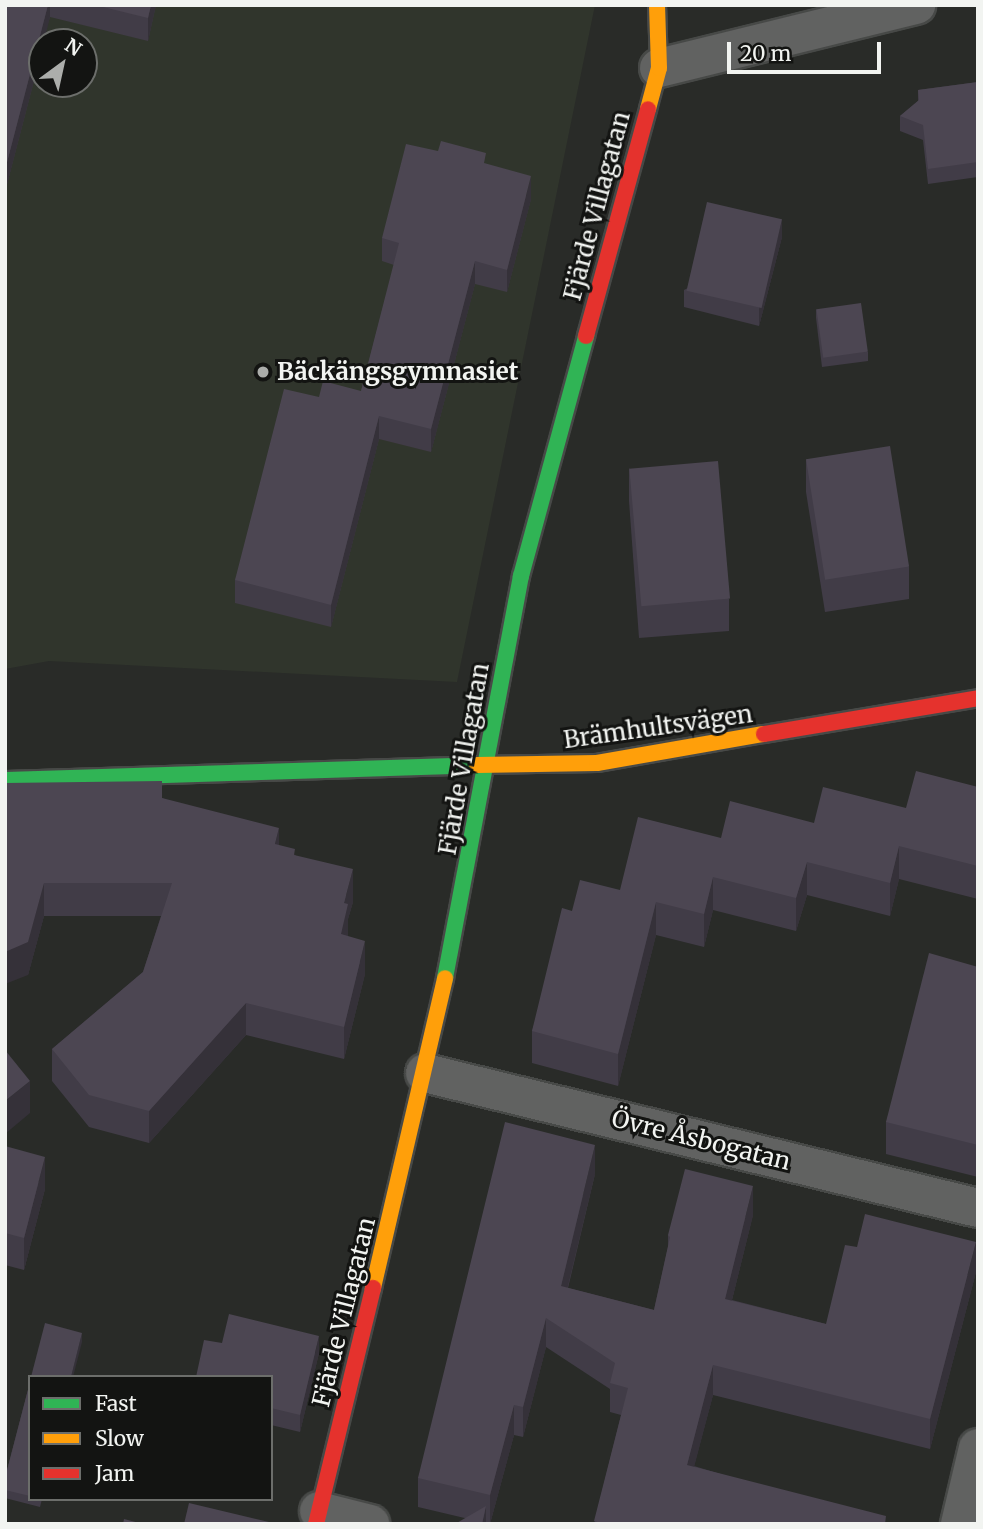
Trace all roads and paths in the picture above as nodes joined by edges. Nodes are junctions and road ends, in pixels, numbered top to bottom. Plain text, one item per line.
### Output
1 (657, 5) edge
2 (916, 5) edge
3 (659, 68) junction
4 (978, 698) edge
5 (484, 765) junction
6 (5, 780) edge
7 (425, 1073) junction
8 (978, 1208) edge
9 (978, 1448) edge
10 (318, 1517) edge
11 (370, 1524) edge
12 (960, 1524) edge

1 - 3 street, Fjärde Villagatan
2 - 3 street
3 - 5 street, Fjärde Villagatan
4 - 5 street, Brämhultsvägen
5 - 6 street, Brämhultsvägen
5 - 7 street, Fjärde Villagatan
7 - 8 street, Övre Åsbogatan
7 - 10 street, Fjärde Villagatan
9 - 12 street
10 - 11 street

